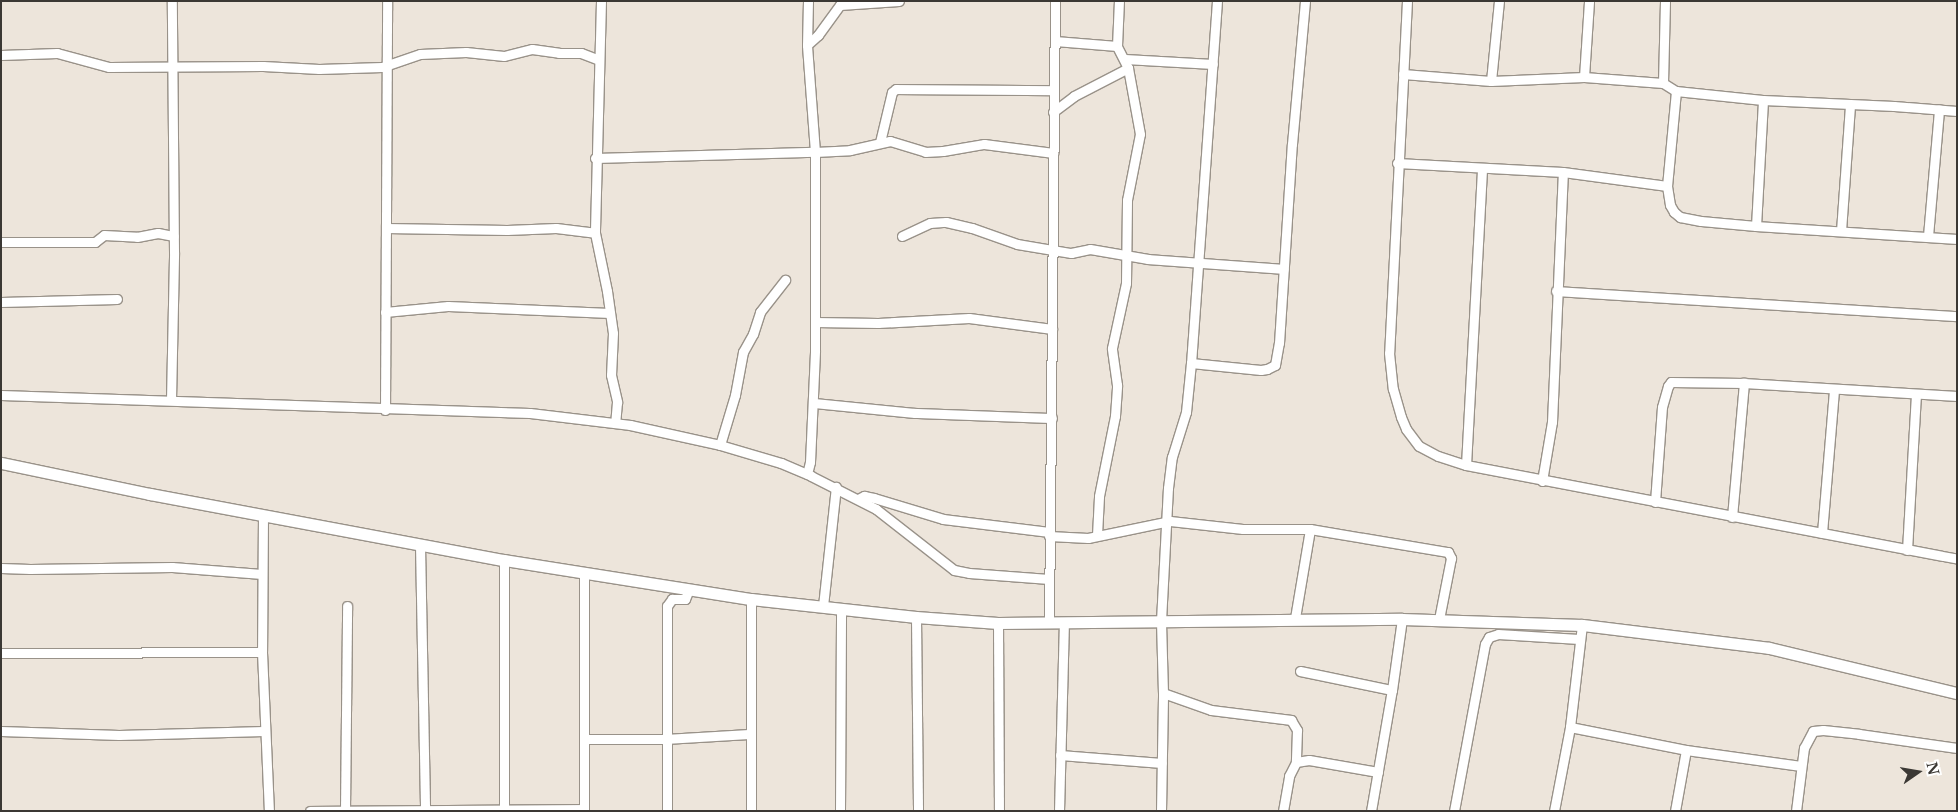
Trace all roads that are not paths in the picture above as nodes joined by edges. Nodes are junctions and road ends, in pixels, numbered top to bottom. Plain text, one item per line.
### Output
1 (172, 1) edge
2 (387, 1) edge
3 (601, 1) edge
4 (808, 1) edge
5 (899, 1) edge
6 (1055, 1) edge
7 (1119, 1) edge
8 (1216, 1) edge
9 (1305, 1) edge
10 (1407, 1) edge
11 (1499, 1) edge
12 (1589, 1) edge
13 (1666, 1) edge
14 (1055, 41) junction
15 (807, 45) junction
16 (1117, 46) junction
17 (1, 55) edge
18 (599, 60) junction
19 (1126, 63) junction
20 (1212, 64) junction
21 (173, 66) junction
22 (387, 66) junction
23 (1403, 74) junction
24 (1584, 77) junction
25 (1490, 81) junction
26 (1663, 83) junction
27 (1054, 90) junction
28 (1676, 91) junction
29 (1763, 100) junction
30 (1850, 104) junction
31 (1939, 109) junction
32 (1957, 111) edge
33 (1053, 112) junction
34 (880, 142) junction
35 (815, 152) junction
36 (1053, 153) junction
37 (596, 158) junction
38 (1397, 164) junction
39 (1482, 168) junction
40 (1562, 172) junction
41 (1667, 186) junction
42 (1756, 226) junction
43 (386, 228) junction
44 (1841, 231) junction
45 (595, 233) junction
46 (174, 236) junction
47 (902, 236) dead end
48 (1928, 236) junction
49 (1957, 239) edge
50 (1, 242) edge
51 (1052, 248) junction
52 (1126, 256) junction
53 (1199, 263) junction
54 (1284, 269) junction
55 (785, 280) dead end
56 (1556, 291) junction
57 (117, 299) dead end
58 (1, 302) edge
59 (385, 312) junction
60 (610, 312) junction
61 (1957, 316) edge
62 (815, 322) junction
63 (1052, 329) junction
64 (1191, 363) junction
65 (1744, 383) junction
66 (1834, 389) junction
67 (1916, 394) junction
68 (1, 395) edge
69 (1957, 396) edge
70 (171, 400) junction
71 (814, 403) junction
72 (385, 410) junction
73 (1052, 418) junction
74 (614, 423) junction
75 (720, 445) junction
76 (1, 463) edge
77 (1466, 465) junction
78 (807, 474) junction
79 (1542, 481) junction
80 (836, 487) junction
81 (858, 499) junction
82 (1655, 502) junction
83 (263, 514) junction
84 (1732, 517) junction
85 (1166, 521) junction
86 (1310, 529) junction
87 (1822, 533) junction
88 (1049, 534) junction
89 (1097, 535) junction
90 (420, 544) junction
91 (1907, 550) junction
92 (1957, 559) edge
93 (504, 560) junction
94 (1, 568) edge
95 (584, 573) junction
96 (262, 574) junction
97 (1049, 579) junction
98 (689, 590) junction
99 (751, 599) junction
100 (347, 606) dead end
101 (823, 606) junction
102 (841, 609) junction
103 (916, 617) junction
104 (1296, 618) junction
105 (1402, 618) junction
106 (1439, 619) junction
107 (1161, 621) junction
108 (1049, 622) junction
109 (1064, 622) junction
110 (998, 623) junction
111 (1582, 625) junction
112 (1580, 640) junction
113 (262, 652) junction
114 (1, 653) edge
115 (1300, 671) dead end
116 (1392, 690) junction
117 (1163, 693) junction
118 (1957, 693) edge
119 (1570, 727) junction
120 (1, 731) edge
121 (264, 731) junction
122 (749, 734) junction
123 (586, 739) junction
124 (665, 739) junction
125 (1957, 748) edge
126 (1686, 750) junction
127 (1060, 755) junction
128 (1296, 762) junction
129 (1162, 763) junction
130 (1801, 766) junction
131 (1378, 772) junction
132 (345, 810) edge
133 (430, 810) edge
134 (504, 810) junction
135 (584, 810) edge
136 (269, 811) edge
137 (310, 811) edge
138 (667, 811) edge
139 (751, 811) edge
140 (840, 811) edge
141 (918, 811) edge
142 (999, 811) edge
143 (1059, 811) edge
144 (1161, 811) edge
145 (1283, 811) edge
146 (1371, 811) edge
147 (1454, 811) edge
148 (1554, 811) edge
149 (1675, 811) edge
150 (1796, 811) edge

1 - 21 street
2 - 22 street
3 - 18 street
4 - 15 street
5 - 15 street
6 - 14 street
7 - 16 street
8 - 20 street
9 - 54 street
10 - 23 street
11 - 25 street
12 - 24 street
13 - 26 street
14 - 16 street
14 - 27 street
15 - 35 street
16 - 19 street
17 - 21 street
18 - 22 street
18 - 37 street
19 - 20 street
19 - 33 street
19 - 52 street
20 - 53 street
21 - 22 street
21 - 46 street
22 - 43 street
23 - 25 street
23 - 38 street
24 - 25 street
24 - 26 street
26 - 28 street
27 - 33 street
27 - 34 street
28 - 29 street
28 - 41 street
29 - 30 street
29 - 42 street
30 - 31 street
30 - 44 street
31 - 32 street
31 - 48 street
33 - 36 street
34 - 35 street
34 - 36 street
35 - 37 street
35 - 62 street
36 - 51 street
37 - 45 street
38 - 39 street
38 - 77 street
39 - 40 street
39 - 77 street
40 - 41 street
40 - 56 street
41 - 42 street
42 - 44 street
43 - 45 street
43 - 59 street
44 - 48 street
45 - 60 street
46 - 50 street
46 - 70 street
47 - 51 street
48 - 49 street
51 - 52 street
51 - 63 street
52 - 53 street
52 - 89 street
53 - 54 street
53 - 64 street
54 - 64 street
55 - 75 street
56 - 61 street
56 - 79 street
57 - 58 street
59 - 60 street
59 - 72 street
60 - 74 street
62 - 63 street
62 - 71 street
63 - 73 street
64 - 85 street
65 - 66 street
65 - 82 street
65 - 84 street
66 - 67 street
66 - 87 street
67 - 69 street
67 - 91 street
68 - 70 street
70 - 72 street
71 - 73 street
71 - 78 street
72 - 74 street
73 - 88 street
74 - 75 street
75 - 78 street
76 - 83 street
77 - 79 street
78 - 80 street
79 - 82 street
80 - 81 street
80 - 101 street
81 - 88 street
81 - 97 street
82 - 84 street
83 - 90 street
83 - 96 street
84 - 87 street
85 - 86 street
85 - 89 street
85 - 107 street
86 - 104 street
86 - 106 street
87 - 91 street
88 - 89 street
88 - 97 street
90 - 93 street
90 - 133 street
91 - 92 street
93 - 95 street
93 - 134 street
94 - 96 street
95 - 98 street
95 - 123 street
96 - 113 street
97 - 108 street
98 - 99 street
98 - 124 street
99 - 101 street
99 - 122 street
100 - 132 street
101 - 102 street
102 - 103 street
102 - 140 street
103 - 110 street
103 - 141 street
104 - 105 street
104 - 107 street
105 - 106 street
105 - 116 street
106 - 111 street
107 - 109 street
107 - 117 street
108 - 109 street
108 - 110 street
109 - 127 street
110 - 142 street
111 - 112 street
111 - 118 street
112 - 119 street
112 - 147 street
113 - 114 street
113 - 121 street
115 - 116 street
116 - 131 street
117 - 128 street
117 - 129 street
119 - 126 street
119 - 148 street
120 - 121 street
121 - 136 street
122 - 124 street
122 - 139 street
123 - 124 street
123 - 135 street
124 - 138 street
125 - 130 street
126 - 130 street
126 - 149 street
127 - 129 street
127 - 143 street
128 - 131 street
128 - 145 street
129 - 144 street
130 - 150 street
131 - 146 street
132 - 133 street
132 - 137 street
133 - 134 street
134 - 135 street

